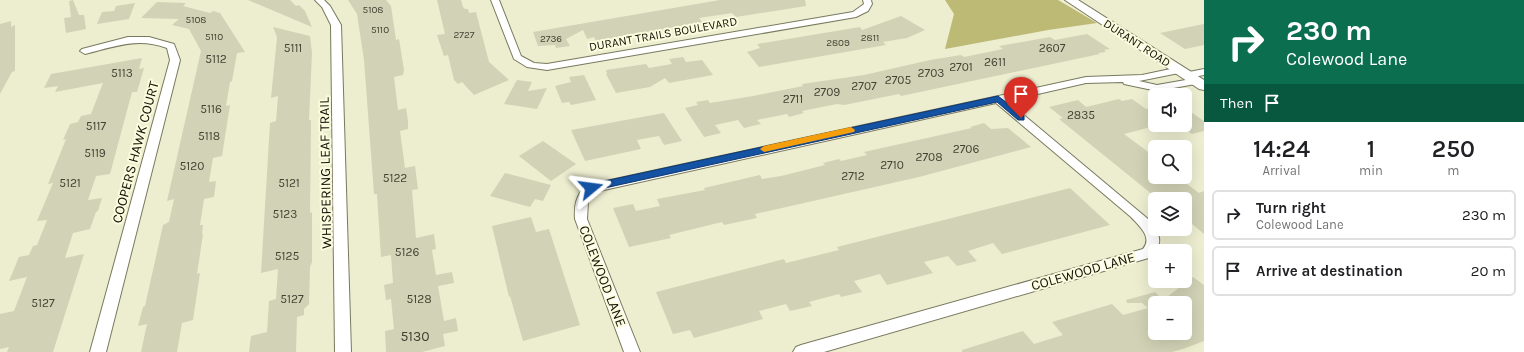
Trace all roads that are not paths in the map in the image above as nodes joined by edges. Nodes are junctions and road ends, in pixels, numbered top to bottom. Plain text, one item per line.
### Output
1 (319, 0) edge
2 (495, 0) edge
3 (867, 0) edge
4 (1070, 0) edge
5 (85, 51) dead end
6 (1195, 77) edge
7 (1119, 80) junction
8 (998, 99) junction
9 (98, 352) edge
10 (343, 352) edge
11 (632, 352) edge
12 (801, 352) edge

1 - 10 street, WHISPERING LEAF TRAIL
2 - 3 street, DURANT TRAILS BOULEVARD
4 - 6 street, DURANT ROAD
5 - 9 street, COOPERS HAWK COURT
6 - 7 street, COLEWOOD LANE
6 - 7 street, COLEWOOD LANE
7 - 8 street, COLEWOOD LANE
8 - 11 street, COLEWOOD LANE
8 - 12 street, COLEWOOD LANE

